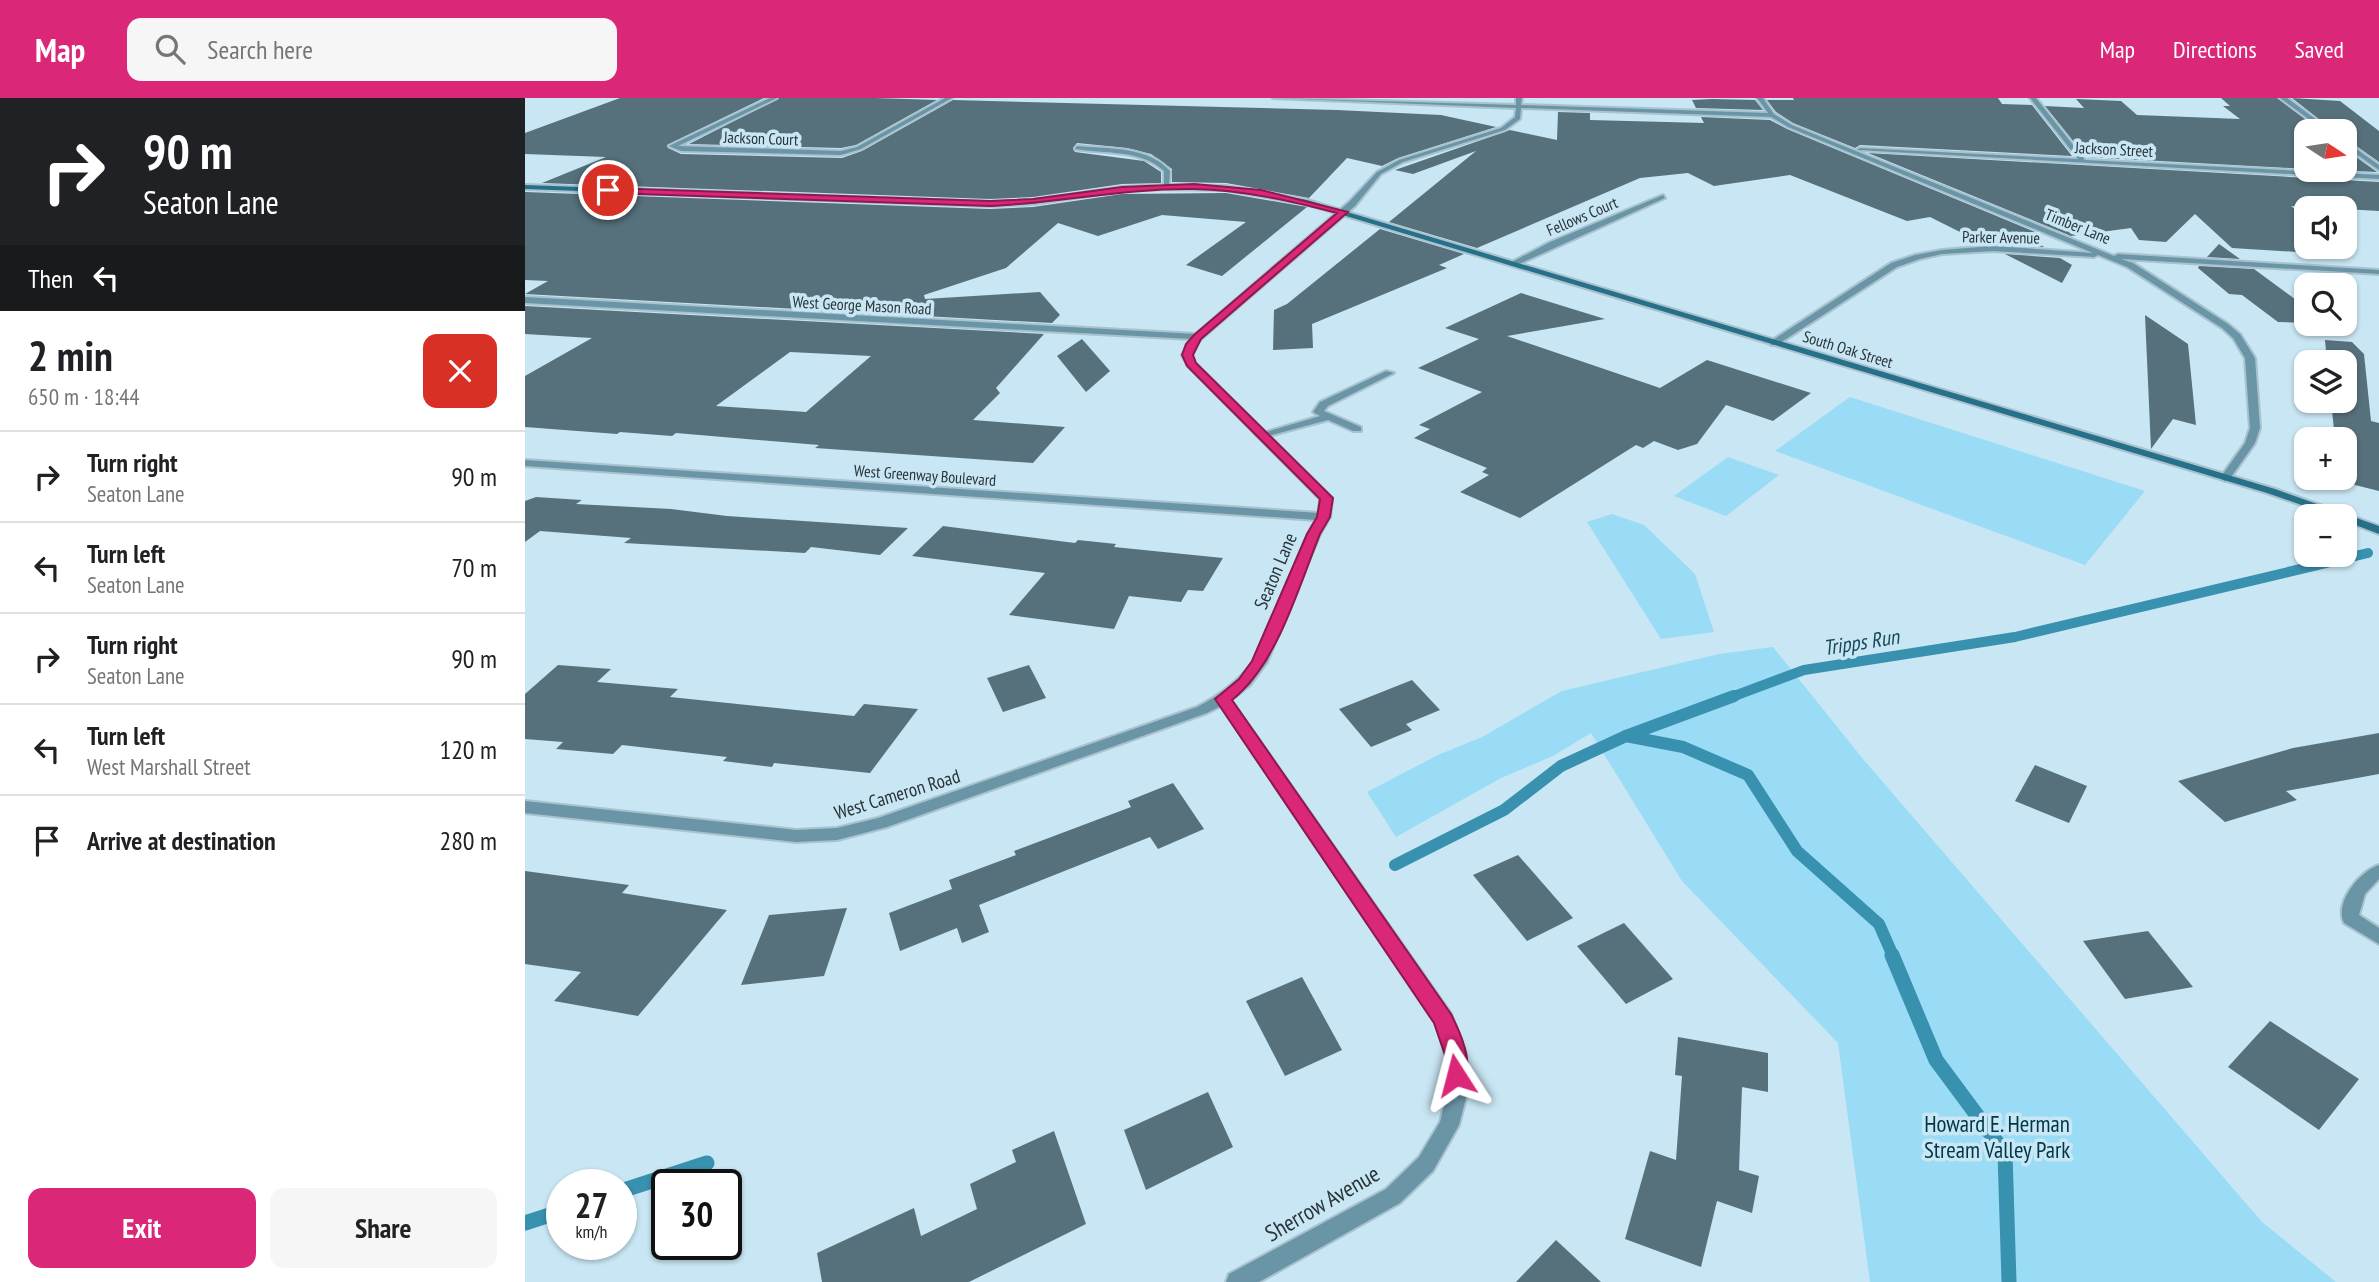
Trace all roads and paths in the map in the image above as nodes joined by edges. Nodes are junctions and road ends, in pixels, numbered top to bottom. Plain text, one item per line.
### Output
1 (774, 98) edge
2 (949, 98) edge
3 (1276, 98) edge
4 (1760, 98) edge
5 (2033, 98) edge
6 (2284, 98) edge
7 (1519, 103) edge
8 (1772, 114) junction
9 (2313, 119) edge
10 (1077, 148) dead end
11 (1848, 150) junction
12 (2357, 152) edge
13 (2083, 162) junction
14 (2379, 168) edge
15 (2379, 177) edge
16 (525, 187) edge
17 (1166, 187) junction
18 (1663, 197) dead end
19 (1343, 212) junction
20 (2107, 256) junction
21 (1514, 264) junction
22 (2379, 272) edge
23 (525, 300) edge
24 (1198, 337) junction
25 (1774, 343) junction
26 (1389, 373) dead end
27 (1329, 418) junction
28 (1357, 429) dead end
29 (1261, 435) junction
30 (525, 464) edge
31 (2225, 478) junction
32 (2304, 504) edge
33 (1324, 517) junction
34 (2357, 522) edge
35 (2379, 530) edge
36 (1223, 699) junction
37 (525, 807) edge
38 (2379, 871) edge
39 (2379, 937) edge
40 (1237, 1282) edge

1 - 2 street, Jackson Court
3 - 7 street
4 - 8 street, Timber Lane
5 - 13 street
6 - 9 street
7 - 8 street
7 - 19 street
8 - 11 street, Timber Lane
10 - 17 street
11 - 13 street, Jackson Street
11 - 20 street, Timber Lane
12 - 14 street
13 - 15 street, Jackson Street
16 - 17 street, South Oak Street
17 - 19 street, South Oak Street
18 - 21 street, Fellows Court
19 - 21 street, South Oak Street
19 - 24 street
20 - 22 street, Parker Avenue
20 - 25 street, Parker Avenue
20 - 31 street, Timber Lane
21 - 25 street, South Oak Street
23 - 24 street, West George Mason Road
24 - 29 street
25 - 31 street, South Oak Street
26 - 27 street
27 - 28 street
27 - 29 street
29 - 33 street
30 - 33 street, West Greenway Boulevard
31 - 32 street, South Oak Street
33 - 36 street, Seaton Lane
34 - 35 street, South Oak Street
36 - 37 street, West Cameron Road
36 - 40 street, Sherrow Avenue
38 - 39 street

